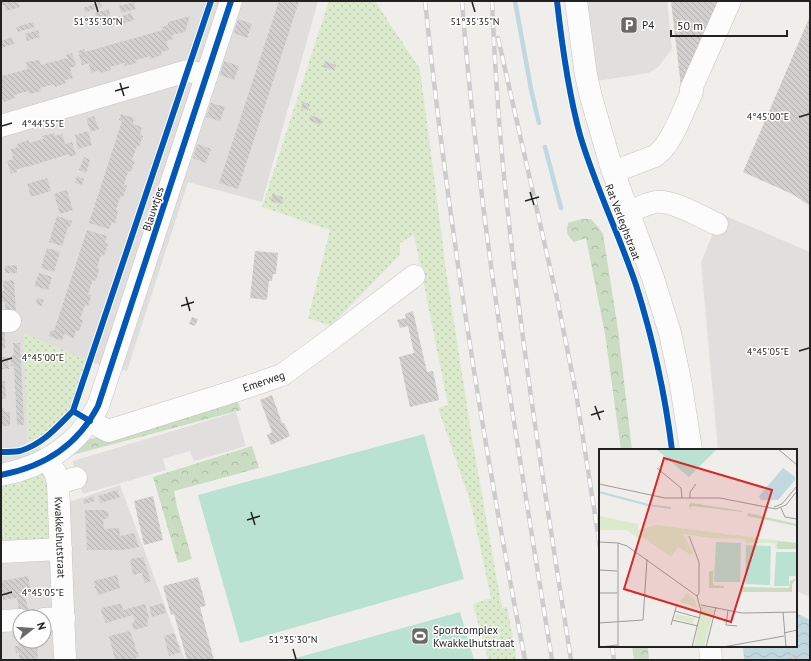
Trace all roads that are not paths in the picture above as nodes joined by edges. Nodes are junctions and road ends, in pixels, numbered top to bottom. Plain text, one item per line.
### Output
1 (231, 1) edge
2 (576, 1) edge
3 (730, 1) edge
4 (207, 75) junction
5 (1, 126) edge
6 (612, 169) junction
7 (628, 212) junction
8 (717, 224) dead end
9 (414, 276) dead end
10 (90, 421) junction
11 (691, 449) edge
12 (47, 459) junction
13 (1, 475) edge
14 (61, 549) junction
15 (1, 552) edge
16 (54, 618) edge
17 (12, 620) edge
18 (1, 621) edge
19 (710, 647) edge
20 (65, 660) edge
21 (711, 660) edge

1 - 4 street, Blauwtjes
2 - 6 street, Rat Verleghstraat
3 - 6 street
4 - 5 street
4 - 10 street, Blauwtjes
6 - 7 street, Rat Verleghstraat
7 - 8 street
7 - 11 street, Rat Verleghstraat
9 - 10 street, Emerweg
10 - 12 street
12 - 13 street
12 - 14 street, Kwakkelhutstraat
14 - 15 street
14 - 16 street, Kwakkelhutstraat
16 - 20 street, Kwakkelhutstraat
17 - 18 street
19 - 21 street

